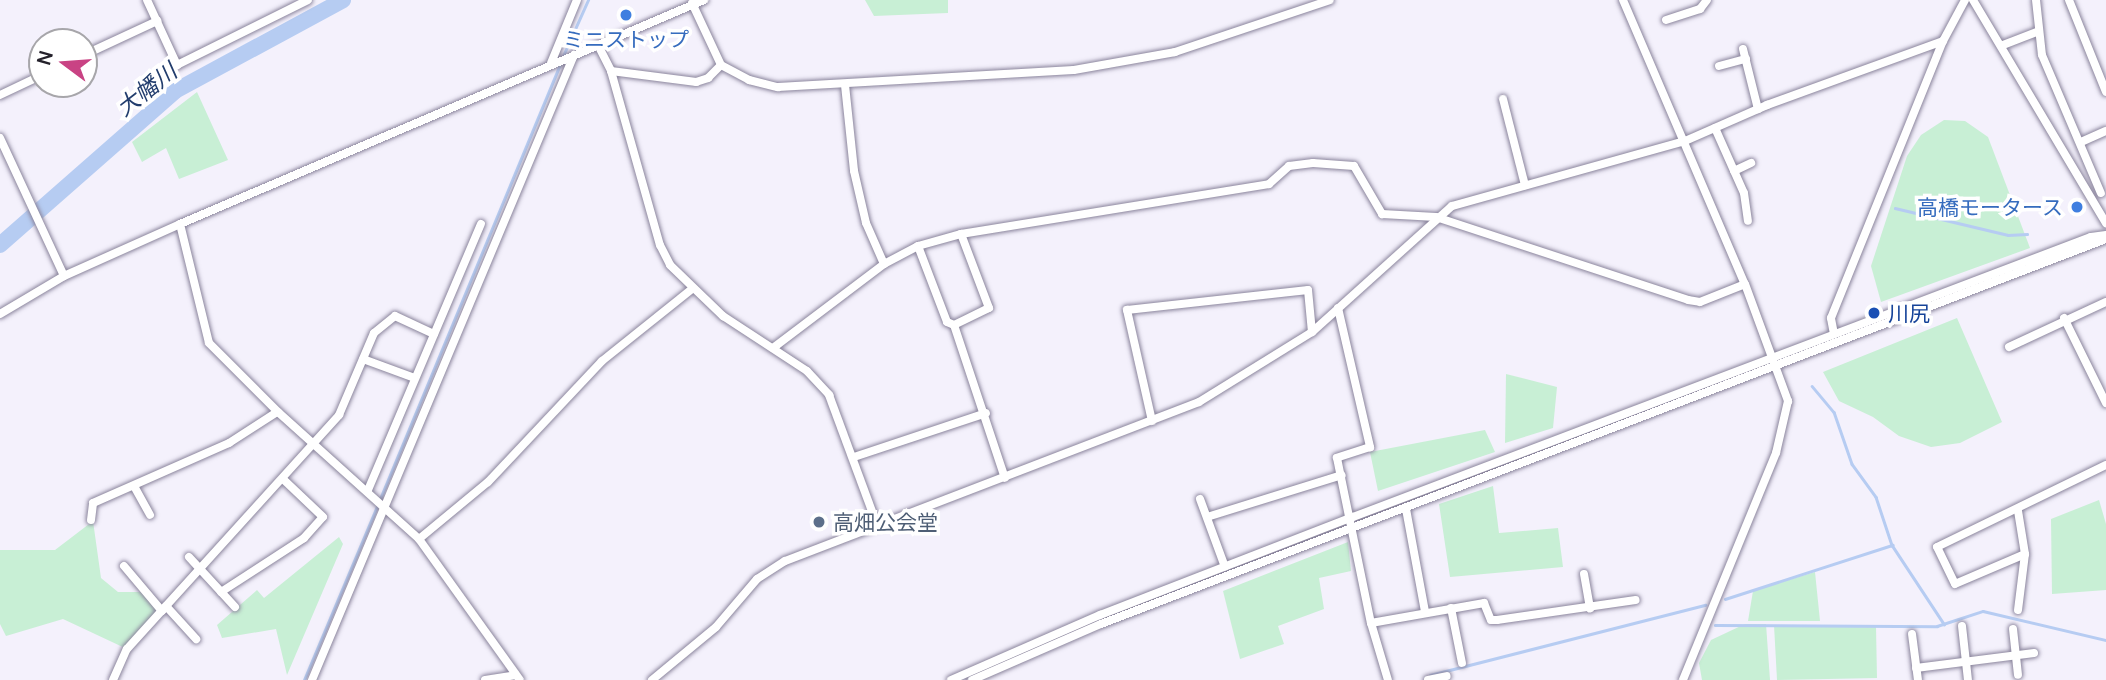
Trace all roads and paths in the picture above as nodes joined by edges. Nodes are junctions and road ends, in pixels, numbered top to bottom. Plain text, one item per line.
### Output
1 (147, 0) edge
2 (308, 0) edge
3 (577, 0) edge
4 (704, 0) edge
5 (1330, 0) edge
6 (1623, 0) edge
7 (1707, 0) edge
8 (1965, 0) edge
9 (1973, 0) edge
10 (2036, 0) edge
11 (2069, 0) edge
12 (692, 2) edge
13 (1666, 20) dead end
14 (157, 21) junction
15 (2037, 32) junction
16 (1943, 41) junction
17 (598, 45) junction
18 (2003, 46) junction
19 (98, 48) edge
20 (1743, 49) dead end
21 (571, 56) junction
22 (1746, 59) junction
23 (553, 62) junction
24 (721, 65) junction
25 (1719, 66) dead end
26 (611, 71) junction
27 (2103, 78) edge
28 (28, 82) edge
29 (845, 85) junction
30 (2106, 92) edge
31 (0, 95) edge
32 (1503, 99) dead end
33 (1758, 109) junction
34 (1715, 128) junction
35 (2106, 131) edge
36 (0, 138) edge
37 (1685, 141) junction
38 (2081, 142) junction
39 (1751, 163) dead end
40 (1734, 171) junction
41 (1525, 185) junction
42 (2101, 193) dead end
43 (1436, 217) junction
44 (1748, 221) dead end
45 (2106, 223) edge
46 (180, 224) junction
47 (481, 224) dead end
48 (961, 234) junction
49 (2106, 237) edge
50 (918, 246) junction
51 (884, 264) junction
52 (64, 276) junction
53 (1745, 284) junction
54 (692, 289) junction
55 (2106, 302) edge
56 (1338, 308) junction
57 (0, 314) edge
58 (2064, 318) junction
59 (954, 325) junction
60 (1312, 332) junction
61 (434, 334) junction
62 (1834, 334) junction
63 (2008, 347) dead end
64 (773, 348) junction
65 (1773, 357) junction
66 (363, 359) junction
67 (1778, 368) junction
68 (415, 378) junction
69 (2106, 403) edge
70 (277, 412) junction
71 (986, 413) junction
72 (1152, 421) junction
73 (316, 444) junction
74 (854, 457) junction
75 (2106, 465) edge
76 (1342, 475) junction
77 (1005, 478) junction
78 (283, 479) junction
79 (134, 486) junction
80 (370, 492) junction
81 (1200, 499) dead end
82 (386, 506) junction
83 (1406, 509) junction
84 (2018, 511) junction
85 (150, 515) dead end
86 (1207, 517) junction
87 (1353, 517) junction
88 (91, 520) dead end
89 (877, 525) junction
90 (1355, 528) junction
91 (419, 539) junction
92 (2025, 554) junction
93 (189, 557) dead end
94 (124, 566) dead end
95 (1224, 567) junction
96 (201, 569) junction
97 (1584, 574) dead end
98 (221, 592) junction
99 (1636, 600) dead end
100 (235, 607) dead end
101 (1451, 608) junction
102 (1590, 608) junction
103 (164, 609) junction
104 (2018, 610) dead end
105 (1425, 612) junction
106 (1371, 623) junction
107 (1962, 626) dead end
108 (2013, 629) dead end
109 (1912, 634) dead end
110 (195, 639) dead end
111 (2034, 653) dead end
112 (2016, 655) junction
113 (1966, 662) junction
114 (1462, 663) dead end
115 (1916, 668) junction
116 (2018, 675) dead end
117 (1447, 676) dead end
118 (518, 678) edge
119 (113, 680) edge
120 (312, 680) edge
121 (485, 680) edge
122 (652, 680) edge
123 (951, 680) edge
124 (972, 680) edge
125 (1388, 680) edge
126 (1428, 680) edge
127 (1683, 680) edge
128 (1918, 680) edge
129 (1968, 680) edge

1 - 14 street
2 - 14 street
3 - 23 street
4 - 12 street
5 - 29 street
6 - 37 street
7 - 13 street
8 - 16 street
9 - 18 street
10 - 15 street
11 - 27 street
12 - 17 street
12 - 24 street
14 - 19 street
15 - 18 street
15 - 38 street
16 - 33 street
16 - 62 street
17 - 21 street
17 - 26 street
18 - 45 street
20 - 22 street
21 - 23 street
21 - 82 street
22 - 25 street
22 - 33 street
23 - 46 street
24 - 26 street
24 - 29 street
26 - 54 street
27 - 30 street
28 - 31 street
29 - 51 street
32 - 41 street
33 - 34 street
34 - 37 street
34 - 40 street
35 - 38 street
36 - 52 street
37 - 41 street
37 - 53 street
38 - 42 street
39 - 40 street
40 - 44 street
41 - 43 street
43 - 48 street
43 - 53 street
43 - 56 street
46 - 52 street
46 - 70 street
47 - 61 street
48 - 50 street
48 - 59 street
49 - 62 street
49 - 67 street
50 - 51 street
50 - 59 street
51 - 64 street
52 - 57 street
53 - 65 street
54 - 64 street
54 - 91 street
55 - 58 street
56 - 60 street
56 - 76 street
58 - 63 street
58 - 69 street
59 - 71 street
60 - 72 street
60 - 72 street
61 - 66 street
61 - 68 street
62 - 65 street
64 - 74 street
65 - 67 street
65 - 87 street
66 - 68 street
66 - 73 street
67 - 83 street
67 - 127 street
68 - 80 street
70 - 73 street
70 - 79 street
71 - 74 street
71 - 77 street
72 - 77 street
73 - 78 street
73 - 80 street
74 - 89 street
75 - 84 street
76 - 86 street
76 - 87 street
77 - 89 street
78 - 96 street
78 - 98 street
79 - 85 street
79 - 88 street
80 - 82 street
81 - 86 street
82 - 91 street
82 - 120 street
83 - 90 street
83 - 105 street
84 - 92 street
84 - 92 street
86 - 95 street
87 - 90 street
87 - 95 street
89 - 122 street
90 - 106 street
90 - 124 street
91 - 118 street
92 - 104 street
93 - 96 street
94 - 103 street
95 - 123 street
96 - 98 street
96 - 103 street
97 - 102 street
98 - 100 street
99 - 102 street
101 - 102 street
101 - 105 street
101 - 114 street
103 - 110 street
103 - 119 street
105 - 106 street
106 - 125 street
107 - 113 street
108 - 112 street
109 - 115 street
111 - 112 street
112 - 113 street
112 - 116 street
113 - 115 street
113 - 129 street
115 - 128 street
117 - 126 street
118 - 121 street

